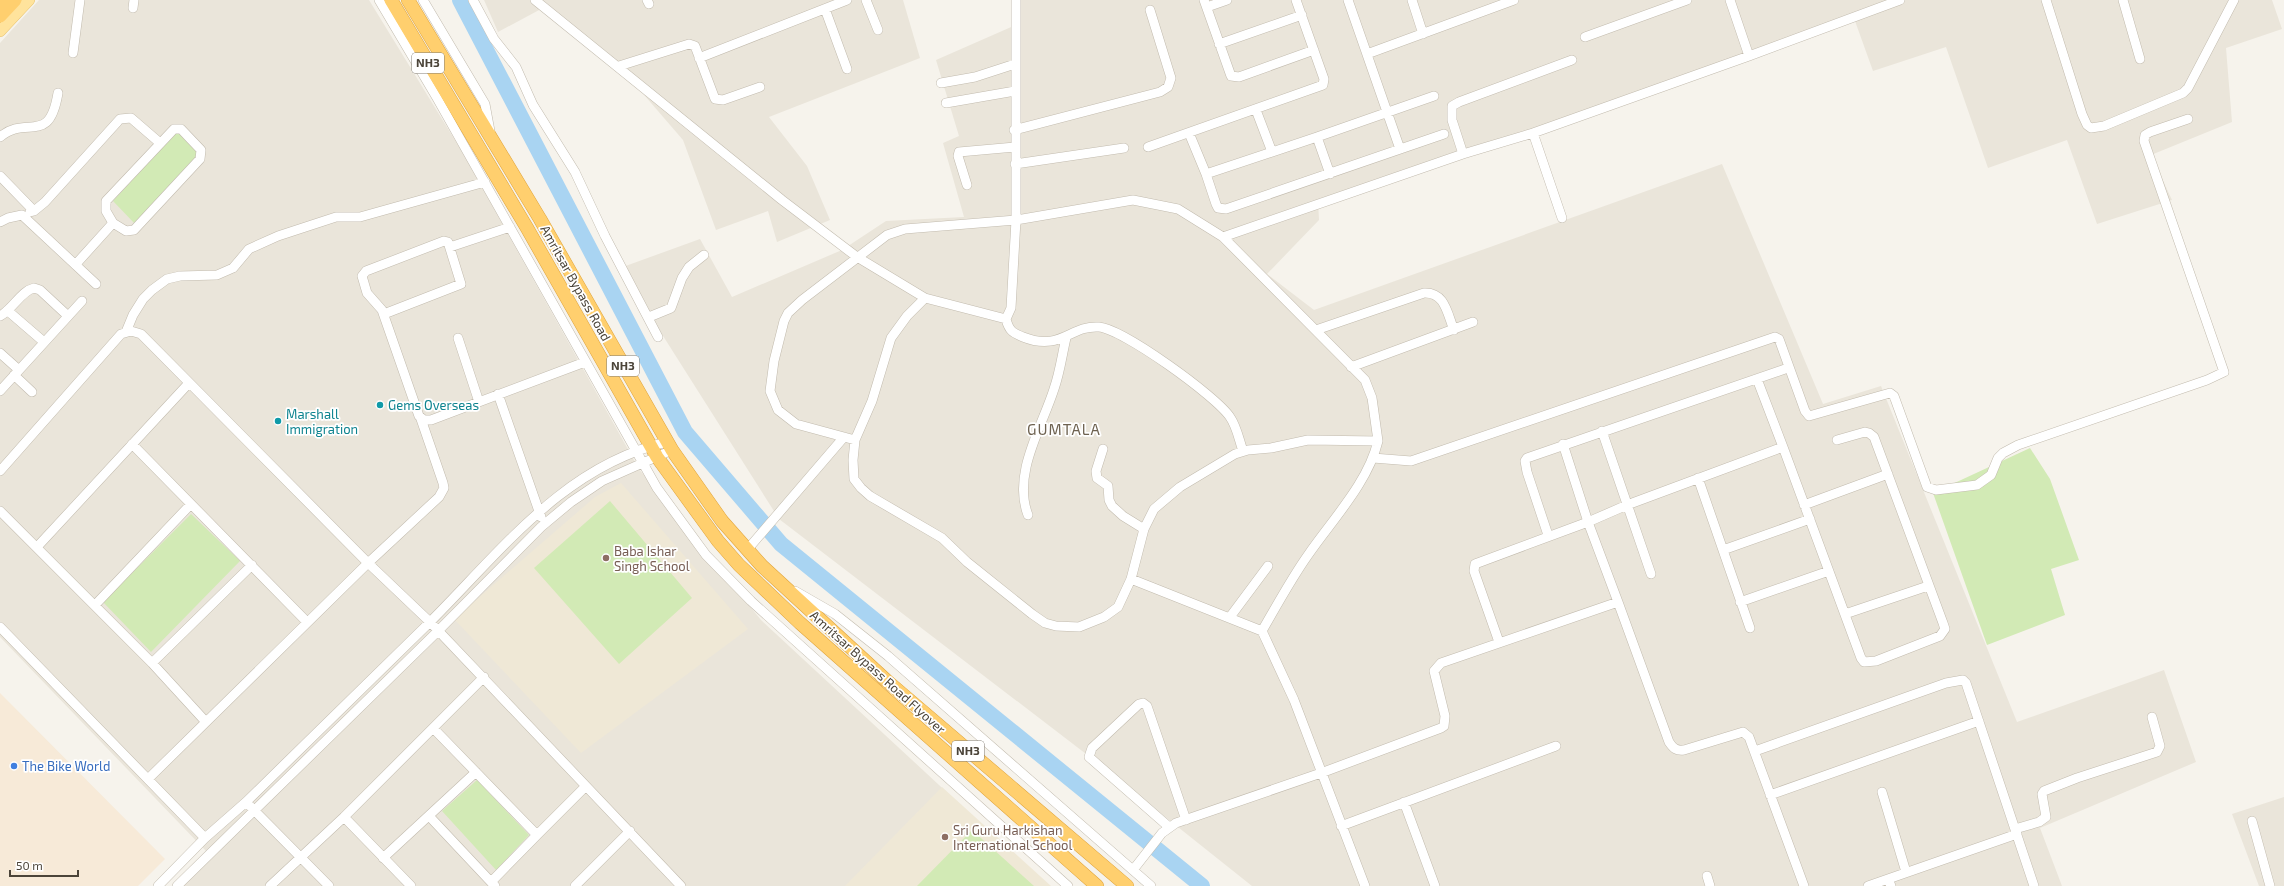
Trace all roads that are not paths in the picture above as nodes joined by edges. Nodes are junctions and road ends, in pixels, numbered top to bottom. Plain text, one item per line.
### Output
1 (16, 0) edge
2 (29, 0) edge
3 (80, 0) edge
4 (379, 0) edge
5 (391, 0) edge
6 (408, 0) edge
7 (423, 0) edge
8 (473, 0) edge
9 (535, 0) edge
10 (847, 0) edge
11 (866, 0) edge
12 (1016, 0) edge
13 (1226, 0) edge
14 (1296, 0) edge
15 (1348, 0) edge
16 (1412, 0) edge
17 (1514, 0) edge
18 (1687, 0) edge
19 (1730, 0) edge
20 (1900, 0) edge
21 (2046, 0) edge
22 (2123, 0) edge
23 (2234, 0) edge
24 (545, 4) edge
25 (1205, 4) edge
26 (825, 9) junction
27 (1150, 10) dead end
28 (1302, 15) junction
29 (0, 16) edge
30 (878, 30) dead end
31 (0, 31) edge
32 (1423, 34) junction
33 (1585, 37) dead end
34 (1219, 44) junction
35 (1314, 50) junction
36 (73, 53) dead end
37 (1367, 54) junction
38 (1749, 56) junction
39 (699, 58) junction
40 (2140, 59) dead end
41 (1572, 60) dead end
42 (1015, 64) junction
43 (619, 66) junction
44 (847, 69) dead end
45 (940, 83) dead end
46 (760, 87) dead end
47 (1015, 91) junction
48 (58, 93) dead end
49 (1434, 96) dead end
50 (946, 103) dead end
51 (1256, 110) junction
52 (1387, 111) junction
53 (2188, 119) dead end
54 (1014, 130) junction
55 (1533, 133) junction
56 (1189, 134) junction
57 (1444, 134) dead end
58 (0, 137) edge
59 (491, 137) junction
60 (1317, 137) junction
61 (160, 143) junction
62 (1015, 147) junction
63 (1148, 147) dead end
64 (1124, 148) dead end
65 (1400, 149) junction
66 (1272, 152) junction
67 (1463, 154) junction
68 (477, 157) junction
69 (1015, 164) junction
70 (1206, 174) junction
71 (1330, 174) junction
72 (0, 176) edge
73 (485, 182) junction
74 (967, 184) dead end
75 (34, 211) junction
76 (22, 215) junction
77 (1562, 218) dead end
78 (1016, 220) junction
79 (0, 222) edge
80 (113, 223) junction
81 (510, 227) junction
82 (1223, 237) junction
83 (450, 247) junction
84 (704, 255) dead end
85 (857, 257) junction
86 (76, 264) junction
87 (96, 284) dead end
88 (925, 298) junction
89 (82, 301) dead end
90 (4, 314) edge
91 (384, 314) junction
92 (68, 316) junction
93 (649, 317) junction
94 (1006, 319) junction
95 (1473, 322) dead end
96 (1316, 330) junction
97 (1454, 330) junction
98 (126, 332) junction
99 (658, 337) dead end
100 (458, 338) dead end
101 (1066, 338) junction
102 (44, 342) junction
103 (0, 353) edge
104 (585, 362) junction
105 (1351, 367) junction
106 (1784, 370) dead end
107 (16, 373) junction
108 (1757, 378) junction
109 (189, 383) junction
110 (0, 391) edge
111 (32, 392) dead end
112 (498, 394) junction
113 (479, 402) junction
114 (421, 419) junction
115 (1602, 431) junction
116 (844, 438) junction
117 (855, 440) junction
118 (1837, 440) dead end
119 (1378, 441) junction
120 (132, 444) junction
121 (1563, 444) junction
122 (670, 446) junction
123 (1783, 447) junction
124 (1103, 448) dead end
125 (635, 451) junction
126 (654, 451) junction
127 (1243, 451) junction
128 (1373, 458) junction
129 (642, 463) junction
130 (0, 471) edge
131 (1888, 474) junction
132 (1698, 478) junction
133 (191, 504) junction
134 (1627, 505) junction
135 (1804, 505) junction
136 (0, 511) edge
137 (539, 512) junction
138 (1028, 515) dead end
139 (1810, 519) junction
140 (1588, 522) junction
141 (545, 524) junction
142 (1144, 529) junction
143 (1548, 535) junction
144 (37, 547) junction
145 (747, 550) junction
146 (1723, 550) junction
147 (368, 563) junction
148 (252, 565) junction
149 (1268, 566) dead end
150 (1829, 571) junction
151 (1651, 574) dead end
152 (1131, 579) junction
153 (777, 580) junction
154 (1928, 586) junction
155 (765, 591) joint
156 (1618, 602) junction
157 (1740, 602) junction
158 (94, 605) junction
159 (1845, 614) junction
160 (1230, 617) junction
161 (307, 622) junction
162 (430, 622) junction
163 (0, 627) edge
164 (1750, 628) dead end
165 (438, 631) junction
166 (1262, 631) junction
167 (1499, 642) junction
168 (152, 663) junction
169 (484, 677) junction
170 (2152, 717) dead end
171 (1979, 721) junction
172 (206, 722) junction
173 (433, 728) junction
174 (1556, 746) dead end
175 (1755, 751) junction
176 (476, 772) junction
177 (1321, 773) junction
178 (148, 779) junction
179 (586, 787) junction
180 (1882, 792) dead end
181 (1770, 796) junction
182 (246, 802) junction
183 (1404, 802) junction
184 (254, 810) junction
185 (429, 816) junction
186 (344, 817) junction
187 (1186, 820) junction
188 (2252, 821) dead end
189 (1342, 826) junction
190 (1169, 827) junction
191 (630, 831) junction
192 (2016, 831) junction
193 (537, 835) junction
194 (205, 838) junction
195 (300, 857) junction
196 (383, 858) junction
197 (1132, 870) junction
198 (1906, 872) junction
199 (1707, 876) dead end
200 (1890, 882) edge
201 (493, 884) edge
202 (158, 886) edge
203 (177, 886) edge
204 (270, 886) edge
205 (329, 886) edge
206 (411, 886) edge
207 (575, 886) edge
208 (682, 886) edge
209 (1068, 886) edge
210 (1097, 886) edge
211 (1127, 886) edge
212 (1151, 886) edge
213 (1365, 886) edge
214 (1435, 886) edge
215 (1710, 886) edge
216 (1804, 886) edge
217 (1868, 886) edge
218 (2034, 886) edge
219 (2270, 886) edge

1 - 29 highway
2 - 31 main road
3 - 36 street
4 - 68 street
5 - 68 highway, NH3
6 - 59 highway, NH3
7 - 59 street
8 - 93 street
9 - 24 street
10 - 26 street
11 - 30 street
12 - 42 street
13 - 25 street
14 - 28 street
15 - 37 street
16 - 32 street
17 - 32 street
18 - 33 street
19 - 38 street
20 - 38 street
21 - 23 street
22 - 40 street
24 - 43 street
25 - 34 street
26 - 39 street
26 - 44 street
27 - 54 street
28 - 34 street
28 - 35 street
32 - 37 street
34 - 35 street
35 - 51 street
37 - 52 street
38 - 55 street
39 - 43 street
39 - 46 street
41 - 67 street
42 - 45 street
42 - 47 street
43 - 85 street
47 - 50 street
47 - 54 street
48 - 58 street
49 - 52 street
51 - 56 street
51 - 66 street
52 - 60 street
52 - 65 street
53 - 128 street
54 - 62 street
55 - 67 street
55 - 77 street
56 - 63 street
56 - 70 street
57 - 65 street
59 - 122 highway, Amritsar Bypass Road / NH3
60 - 66 street
60 - 71 street
61 - 75 street
61 - 80 street
61 - 80 street
62 - 69 street
62 - 74 street
64 - 69 street
65 - 71 street
66 - 70 street
67 - 82 street
68 - 73 street
68 - 126 highway, Amritsar Bypass Road / NH3
69 - 78 street
70 - 71 street
72 - 75 street
73 - 81 street
73 - 98 street
75 - 76 street
76 - 79 street
76 - 86 street
78 - 82 street
78 - 85 street
78 - 94 street
80 - 86 street
81 - 83 street
81 - 104 street
82 - 96 street
83 - 91 street
83 - 91 street
84 - 93 street
85 - 88 street
85 - 116 street
86 - 87 street
88 - 94 street
88 - 117 street
89 - 92 street
90 - 92 street
90 - 102 street
91 - 114 street
92 - 102 street
93 - 99 street
94 - 101 street
95 - 97 street
96 - 97 street
96 - 105 street
97 - 105 street
98 - 109 street
98 - 130 street
100 - 113 street
101 - 127 street
101 - 138 street
102 - 107 street
103 - 107 street
104 - 112 street
104 - 125 street
105 - 119 street
106 - 108 street
107 - 110 street
107 - 111 street
108 - 115 street
108 - 123 street
109 - 120 street
109 - 147 street
112 - 113 street
112 - 137 street
113 - 114 street
114 - 147 street
115 - 121 street
115 - 134 street
116 - 117 street
116 - 145 street
117 - 152 street
118 - 131 street
119 - 127 street
119 - 128 street
120 - 133 street
120 - 144 street
121 - 140 street
121 - 143 street
122 - 126 street
122 - 145 highway, Amritsar Bypass Road / NH3
123 - 132 street
123 - 135 street
124 - 142 street
125 - 126 street
125 - 129 street
125 - 137 street
126 - 129 street
126 - 155 highway, Amritsar Bypass Road / NH3
127 - 142 street
128 - 166 street
129 - 141 street
129 - 209 street
131 - 135 street
131 - 154 street
132 - 134 street
132 - 146 street
133 - 148 street
133 - 158 street
134 - 140 street
134 - 151 street
135 - 139 street
136 - 144 street
137 - 141 street
137 - 162 street
139 - 146 street
139 - 150 street
140 - 143 street
140 - 156 street
141 - 165 street
142 - 152 street
143 - 167 street
144 - 158 street
145 - 153 highway, Amritsar Bypass Road / NH3
146 - 157 street
147 - 161 street
147 - 162 street
148 - 161 street
148 - 168 street
149 - 160 street
150 - 157 street
150 - 159 street
152 - 160 street
153 - 197 street
153 - 211 highway, Amritsar Bypass Road Flyover / NH3
154 - 159 street
154 - 159 street
155 - 210 highway, Amritsar Bypass Road Flyover / NH3
156 - 167 street
156 - 175 street
157 - 164 street
158 - 168 street
160 - 166 street
161 - 172 street
162 - 165 street
162 - 182 street
163 - 178 street
165 - 169 street
165 - 184 street
166 - 177 street
167 - 177 street
168 - 172 street
169 - 173 street
169 - 179 street
170 - 192 street
171 - 175 street
171 - 181 street
171 - 192 street
172 - 178 street
173 - 176 street
173 - 186 street
174 - 183 street
175 - 181 street
176 - 185 street
176 - 193 street
177 - 187 street
177 - 189 street
178 - 194 street
179 - 191 street
179 - 193 street
180 - 198 street
181 - 216 street
182 - 184 street
182 - 194 street
183 - 189 street
183 - 214 street
184 - 195 street
184 - 203 street
185 - 196 street
185 - 201 street
186 - 195 street
186 - 196 street
187 - 190 street
187 - 190 street
188 - 219 street
189 - 213 street
190 - 197 street
191 - 207 street
191 - 208 street
192 - 198 street
192 - 218 street
193 - 201 street
194 - 202 street
195 - 204 street
195 - 205 street
196 - 206 street
197 - 212 street
198 - 200 street
199 - 215 street
200 - 217 street

